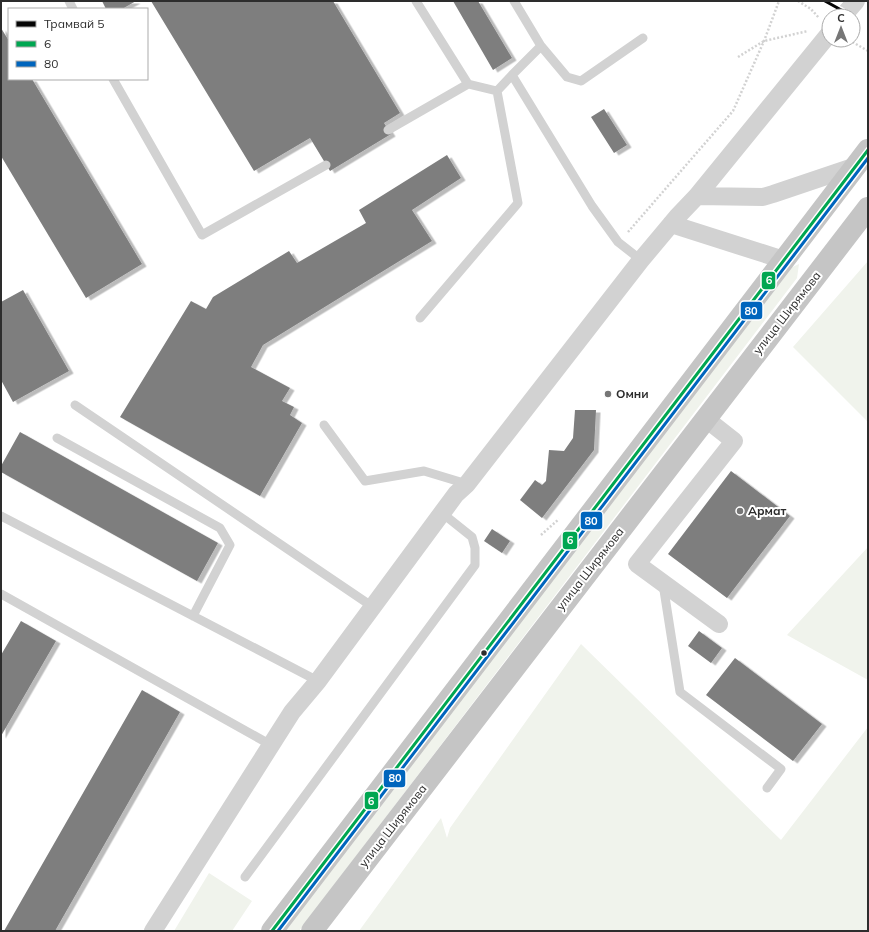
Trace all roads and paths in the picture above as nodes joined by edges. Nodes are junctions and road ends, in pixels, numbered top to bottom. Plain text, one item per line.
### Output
1 (416, 1) edge
2 (514, 1) edge
3 (779, 1) edge
4 (798, 1) edge
5 (821, 22) edge
6 (811, 30) dead end
7 (821, 32) edge
8 (643, 38) dead end
9 (764, 41) junction
10 (541, 46) junction
11 (738, 57) dead end
12 (512, 75) junction
13 (114, 80) edge
14 (468, 84) junction
15 (497, 91) junction
16 (388, 130) dead end
17 (862, 158) edge
18 (326, 165) dead end
19 (697, 196) junction
20 (868, 208) edge
21 (671, 224) junction
22 (811, 225) junction
23 (618, 242) junction
24 (839, 246) junction
25 (641, 260) junction
26 (784, 260) junction
27 (420, 318) dead end
28 (75, 405) dead end
29 (706, 418) junction
30 (324, 425) dead end
31 (57, 438) dead end
32 (467, 484) junction
33 (442, 513) junction
34 (1, 516) edge
35 (662, 582) junction
36 (1, 594) edge
37 (373, 607) junction
38 (193, 616) junction
39 (719, 624) dead end
40 (318, 681) junction
41 (271, 745) junction
42 (766, 788) dead end
43 (245, 877) dead end
44 (153, 931) edge
45 (272, 931) edge
46 (312, 931) edge

1 - 14 lane
2 - 10 lane
3 - 9 path
4 - 5 path
6 - 9 path
7 - 19 street
8 - 10 lane
9 - 11 path
9 - 23 path
10 - 12 lane
12 - 15 lane
12 - 23 lane
13 - 18 lane
14 - 15 lane
14 - 16 lane
15 - 27 lane
17 - 19 street
17 - 22 main road
19 - 21 street
20 - 24 main road, улица Ширямова
21 - 25 street
21 - 26 street
22 - 24 main road
22 - 26 main road
23 - 25 lane
24 - 29 main road, улица Ширямова
25 - 32 street
26 - 45 main road
28 - 37 lane
29 - 35 street
29 - 46 main road, улица Ширямова
30 - 32 lane
31 - 38 lane
32 - 33 street
33 - 37 street
33 - 43 lane
34 - 38 lane
35 - 39 street
35 - 42 lane
36 - 41 lane
37 - 40 street
38 - 40 lane
40 - 41 street
41 - 44 street

